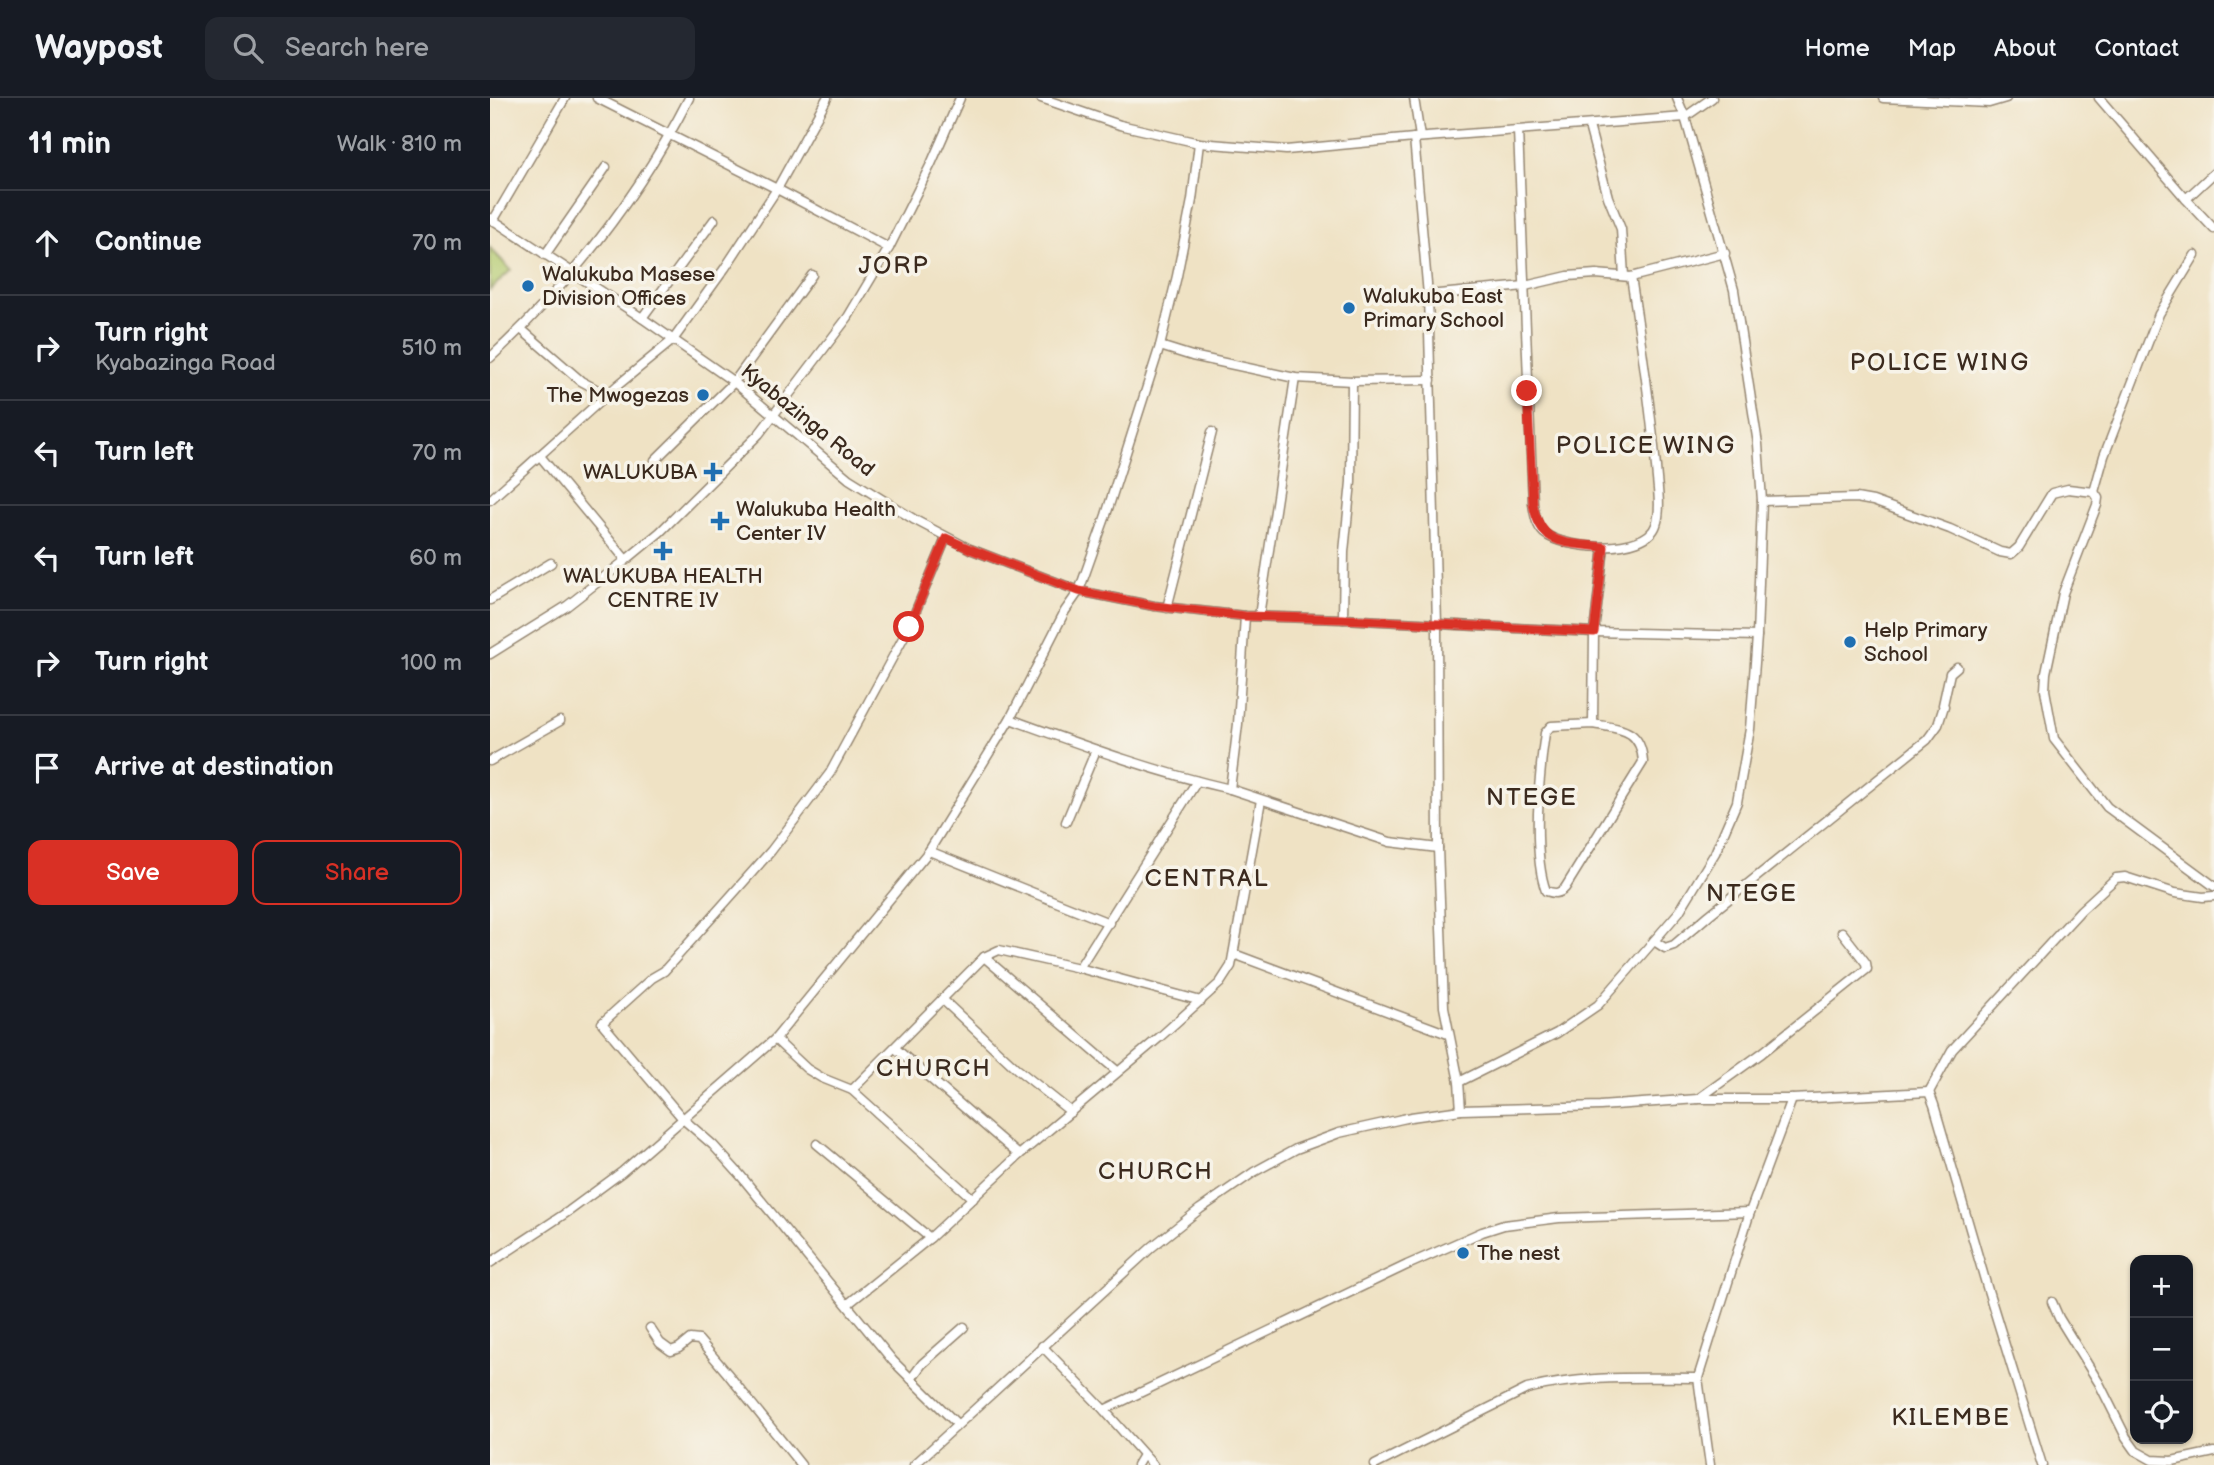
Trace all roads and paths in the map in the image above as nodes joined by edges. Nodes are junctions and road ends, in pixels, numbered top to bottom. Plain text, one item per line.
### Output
1 (565, 98) edge
2 (597, 98) edge
3 (689, 98) edge
4 (827, 98) edge
5 (960, 98) edge
6 (1041, 98) edge
7 (1414, 98) edge
8 (1677, 98) edge
9 (1713, 98) edge
10 (1883, 98) edge
11 (2006, 98) edge
12 (2099, 98) edge
13 (1685, 117) junction
14 (1589, 125) junction
15 (1518, 130) junction
16 (670, 135) junction
17 (1417, 137) junction
18 (1199, 143) junction
19 (606, 167) dead end
20 (2214, 173) edge
21 (777, 189) junction
22 (2186, 199) junction
23 (492, 220) edge
24 (714, 220) dead end
25 (2214, 229) edge
26 (889, 248) junction
27 (1725, 253) junction
28 (545, 254) junction
29 (2195, 255) dead end
30 (572, 271) junction
31 (812, 275) dead end
32 (1627, 277) junction
33 (1525, 286) junction
34 (1429, 295) junction
35 (642, 318) junction
36 (521, 329) junction
37 (673, 340) junction
38 (1160, 346) junction
39 (490, 358) edge
40 (1295, 378) junction
41 (1431, 380) junction
42 (1352, 381) junction
43 (734, 382) junction
44 (607, 395) junction
45 (774, 416) junction
46 (1212, 432) dead end
47 (540, 456) junction
48 (655, 460) dead end
49 (2094, 492) junction
50 (490, 500) edge
51 (1762, 501) junction
52 (946, 538) junction
53 (1604, 547) junction
54 (626, 560) junction
55 (551, 563) dead end
56 (1079, 591) junction
57 (490, 600) edge
58 (1167, 608) junction
59 (1245, 616) junction
60 (1259, 616) junction
61 (1343, 619) junction
62 (1437, 624) junction
63 (1594, 632) junction
64 (1757, 636) junction
65 (490, 654) edge
66 (1957, 667) dead end
67 (1010, 719) junction
68 (561, 721) dead end
69 (1593, 723) junction
70 (1096, 750) junction
71 (490, 761) edge
72 (1197, 781) junction
73 (1230, 789) junction
74 (1261, 800) junction
75 (1066, 822) dead end
76 (1438, 848) junction
77 (929, 851) junction
78 (2214, 886) edge
79 (2214, 896) edge
80 (1109, 923) junction
81 (1842, 932) dead end
82 (1654, 941) junction
83 (1234, 954) junction
84 (984, 957) junction
85 (1079, 968) junction
86 (942, 999) junction
87 (1201, 1001) junction
88 (1448, 1034) junction
89 (775, 1039) junction
90 (895, 1048) junction
91 (1117, 1071) junction
92 (1459, 1082) junction
93 (852, 1090) junction
94 (1929, 1092) junction
95 (1698, 1099) junction
96 (1791, 1099) junction
97 (1461, 1110) junction
98 (1071, 1112) junction
99 (684, 1119) junction
100 (817, 1144) dead end
101 (1019, 1155) junction
102 (973, 1199) junction
103 (1749, 1212) junction
104 (930, 1238) junction
105 (490, 1263) edge
106 (2053, 1302) dead end
107 (848, 1304) junction
108 (964, 1327) dead end
109 (650, 1328) dead end
110 (1042, 1346) junction
111 (1698, 1378) junction
112 (911, 1379) junction
113 (1104, 1410) junction
114 (957, 1424) junction
115 (2214, 1452) edge
116 (1143, 1455) junction
117 (801, 1465) edge
118 (914, 1465) edge
119 (1137, 1465) edge
120 (1153, 1465) edge
121 (1375, 1465) edge
122 (1710, 1465) edge
123 (2042, 1465) edge

1 - 23 street
2 - 16 street
3 - 16 street
4 - 21 street
5 - 26 street
6 - 18 street
7 - 17 street
8 - 13 street
9 - 13 street
10 - 11 street
12 - 22 street
13 - 14 street
13 - 27 street
14 - 15 street
14 - 32 street
15 - 17 street
15 - 33 street
16 - 21 street
16 - 30 street
17 - 18 street
17 - 34 street
18 - 38 street
19 - 28 street
20 - 22 street
21 - 26 street
21 - 37 street
22 - 25 street
23 - 28 street, Kyabazinga Road
24 - 35 street
26 - 45 street
27 - 32 street
27 - 51 street
28 - 30 street, Kyabazinga Road
29 - 49 street
30 - 35 street, Kyabazinga Road
30 - 36 street
31 - 43 street
32 - 33 street
32 - 53 street
33 - 34 street
33 - 53 street
34 - 41 street
35 - 37 street, Kyabazinga Road
36 - 39 street
36 - 44 street
37 - 43 street, Kyabazinga Road
37 - 44 street
38 - 40 street
38 - 56 street
40 - 42 street
40 - 60 street
41 - 42 street
41 - 62 street
42 - 61 street
43 - 45 street, Kyabazinga Road
43 - 48 street
44 - 47 street
45 - 52 street, Kyabazinga Road
45 - 54 street
46 - 58 street
47 - 50 street
47 - 54 street
49 - 51 street
49 - 78 street
51 - 64 street
52 - 56 street, Kyabazinga Road
52 - 99 street
53 - 63 street
54 - 65 street
55 - 57 street
56 - 58 street, Kyabazinga Road
56 - 67 street
58 - 59 street, Kyabazinga Road
59 - 60 street, Kyabazinga Road
59 - 73 street
60 - 61 street, Kyabazinga Road
61 - 62 street, Kyabazinga Road
62 - 63 street, Kyabazinga Road
62 - 76 street
63 - 64 street, Kyabazinga Road
63 - 69 street
64 - 82 street
66 - 82 street
67 - 70 street
67 - 77 street
68 - 71 street
69 - 69 street
70 - 72 street
70 - 75 street
72 - 73 street
72 - 80 street
73 - 74 street
74 - 76 street
74 - 83 street
76 - 88 street
77 - 80 street
77 - 89 street
79 - 94 street
80 - 85 street
81 - 95 street
82 - 92 street
83 - 87 street
83 - 88 street
84 - 85 street
84 - 86 street
84 - 91 street
85 - 87 street
86 - 90 street
86 - 98 street
87 - 91 street
88 - 92 street
89 - 93 street
89 - 99 street
90 - 93 street
90 - 101 street
91 - 98 street
92 - 97 street
93 - 102 street
94 - 96 street
94 - 123 street
95 - 96 street
95 - 97 street
96 - 103 street
97 - 110 street
98 - 101 street
99 - 105 street
99 - 107 street
100 - 104 street
101 - 102 street
102 - 104 street
103 - 111 street
103 - 113 street
104 - 107 street
106 - 115 street
107 - 112 street
108 - 112 street
109 - 117 street
110 - 113 street
110 - 114 street
111 - 121 street
111 - 122 street
112 - 114 street
113 - 116 street
114 - 118 street
116 - 119 street
116 - 120 street

